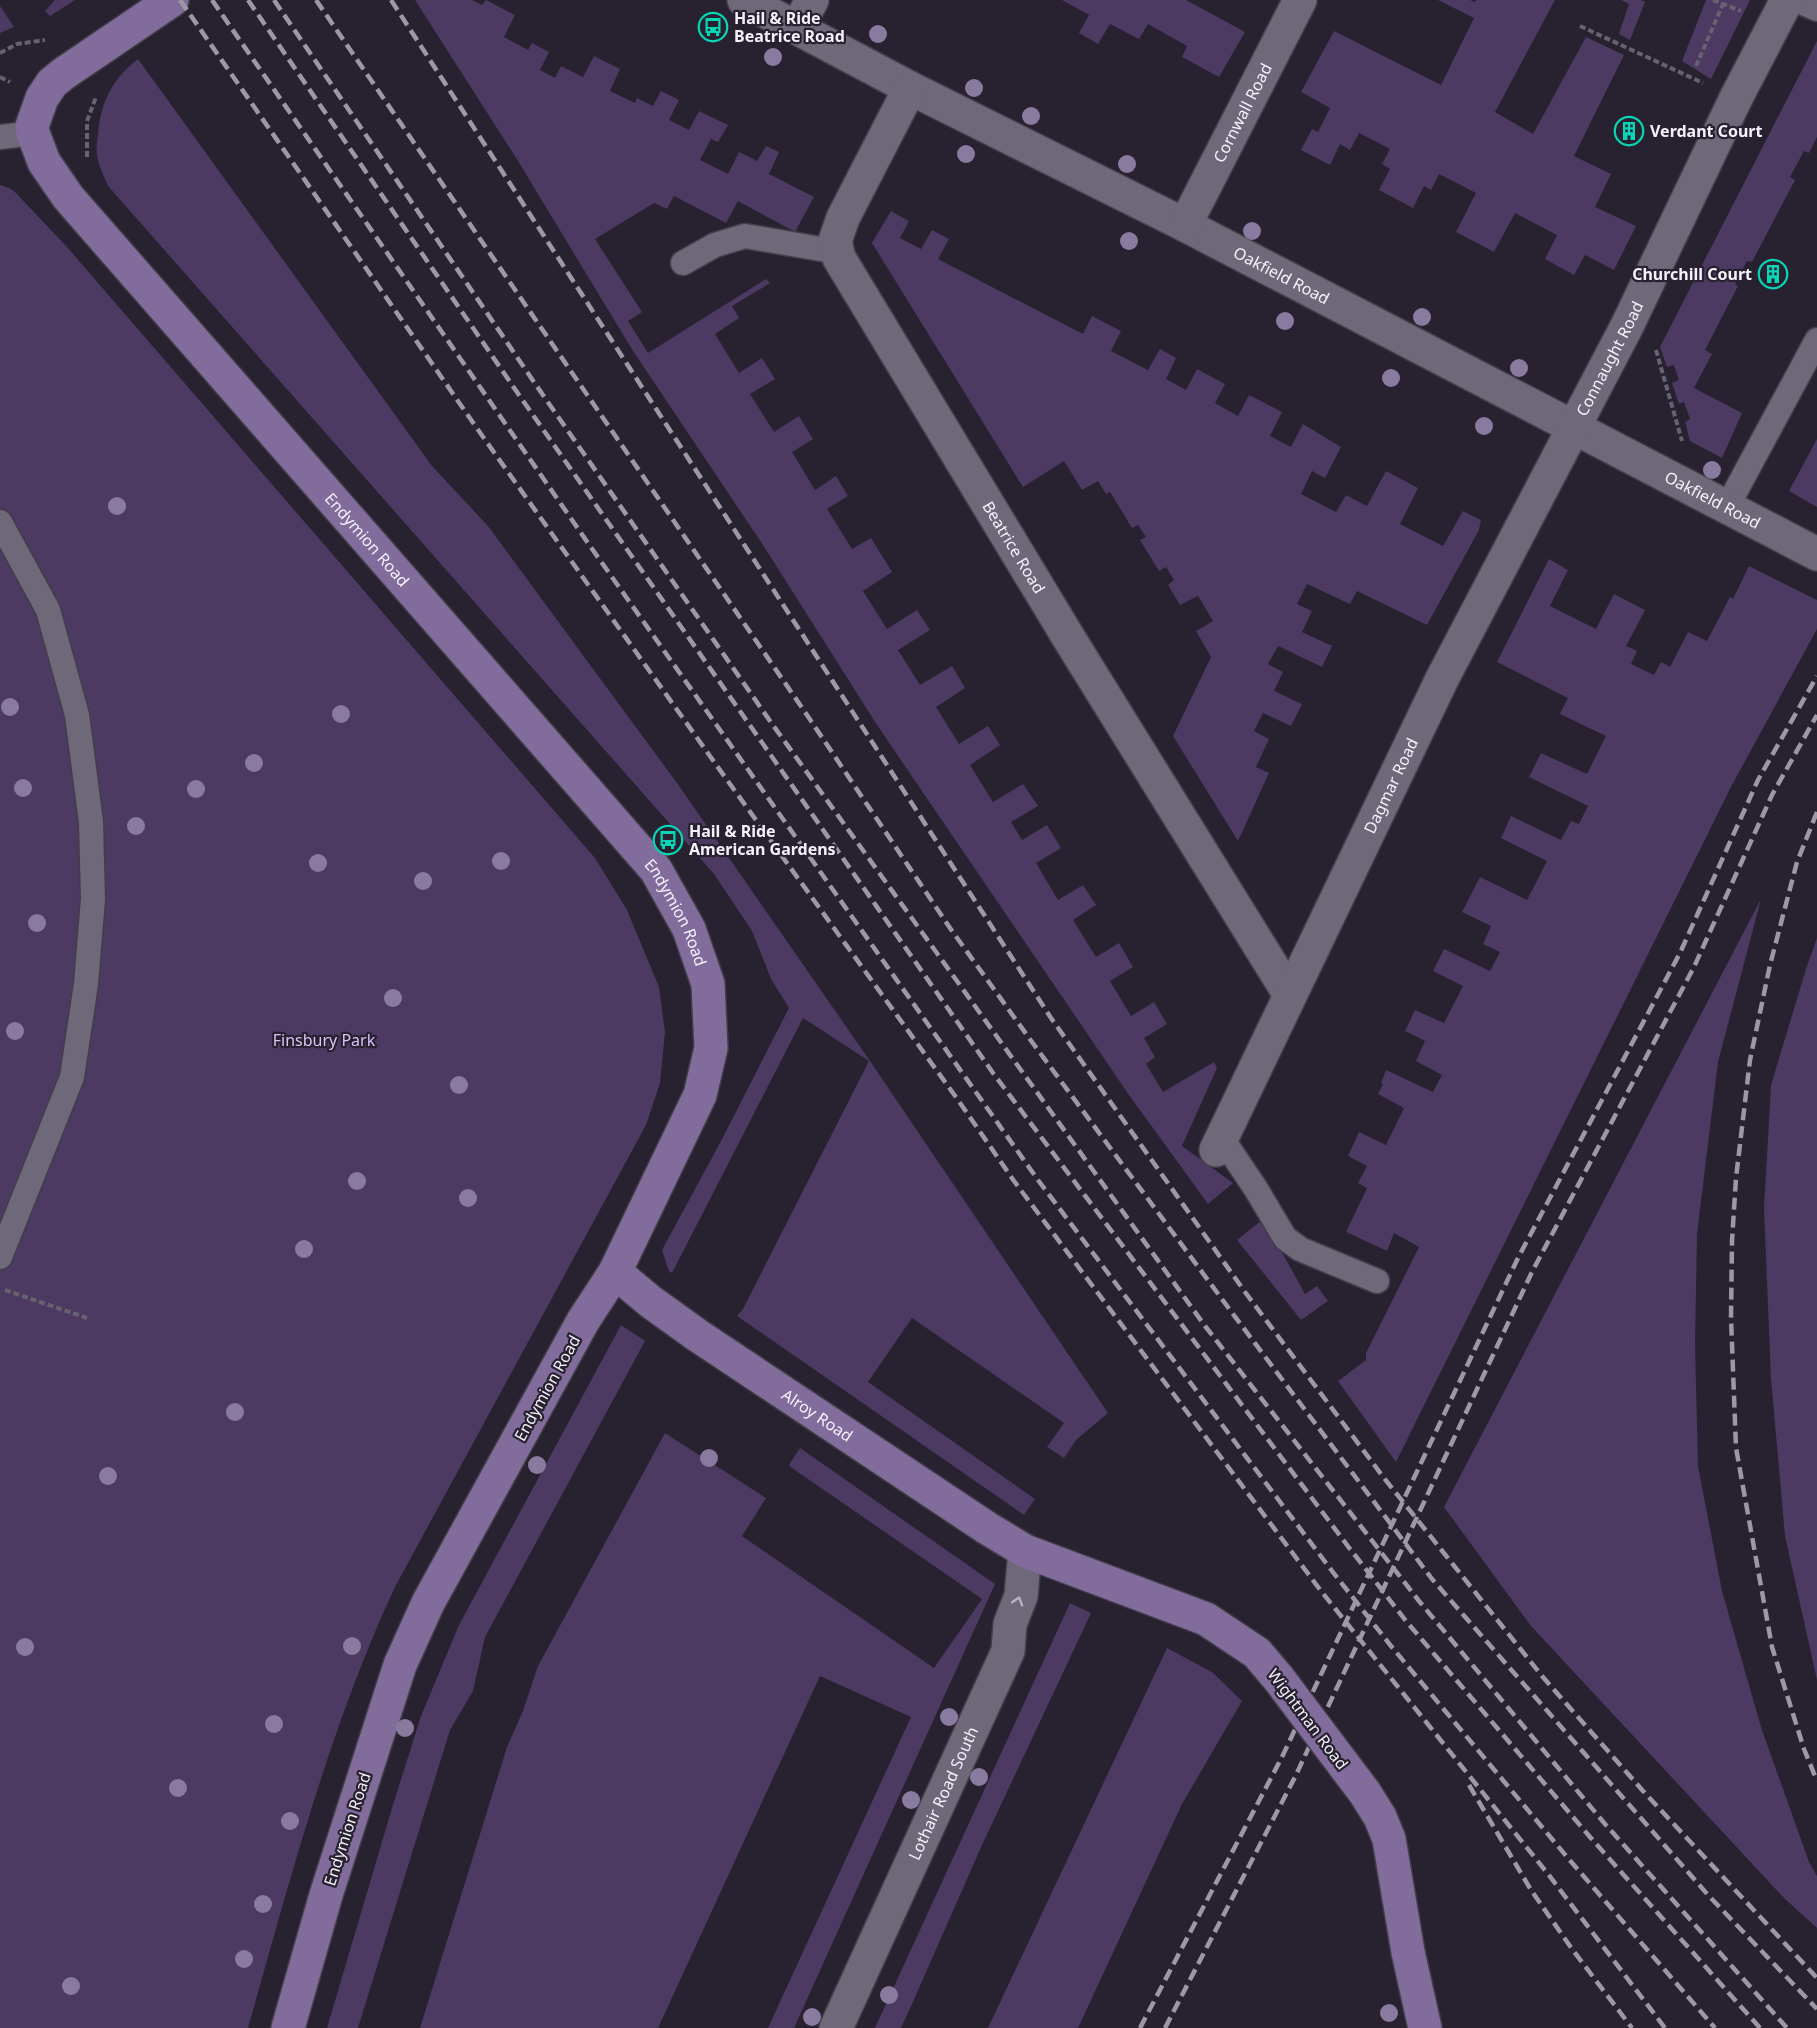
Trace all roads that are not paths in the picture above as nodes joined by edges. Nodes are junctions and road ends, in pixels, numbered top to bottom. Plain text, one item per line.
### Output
1 (172, 0) edge
2 (744, 0) edge
3 (1300, 0) edge
4 (1787, 0) edge
5 (1796, 0) edge
6 (1817, 9) edge
7 (805, 14) edge
8 (910, 88) junction
9 (33, 133) junction
10 (0, 137) edge
11 (1185, 225) junction
12 (838, 252) junction
13 (683, 263) dead end
14 (1817, 340) edge
15 (1574, 428) junction
16 (1727, 507) junction
17 (0, 522) edge
18 (1817, 554) edge
19 (1290, 995) junction
20 (1219, 1143) joint
21 (0, 1257) edge
22 (615, 1272) junction
23 (1377, 1281) dead end
24 (1025, 1551) junction
25 (288, 2028) edge
26 (836, 2028) edge
27 (1425, 2028) edge

1 - 9 main road
2 - 7 street, Oakfield Road
3 - 11 street, Cornwall Road
4 - 15 street, Connaught Road
5 - 6 lane
7 - 8 street, Oakfield Road
8 - 11 street, Oakfield Road
8 - 12 street, Beatrice Road
9 - 10 lane
9 - 22 main road, Endymion Road
11 - 15 street, Oakfield Road
12 - 13 lane
12 - 19 street, Beatrice Road
14 - 16 lane
15 - 16 street, Oakfield Road
15 - 19 street, Dagmar Road
16 - 18 street, Oakfield Road
17 - 21 lane
19 - 20 street, Dagmar Road
20 - 23 lane
22 - 24 main road, Alroy Road
22 - 25 main road, Endymion Road
26 -> 24 street, Lothair Road South
24 - 27 main road, Wightman Road, bridge

